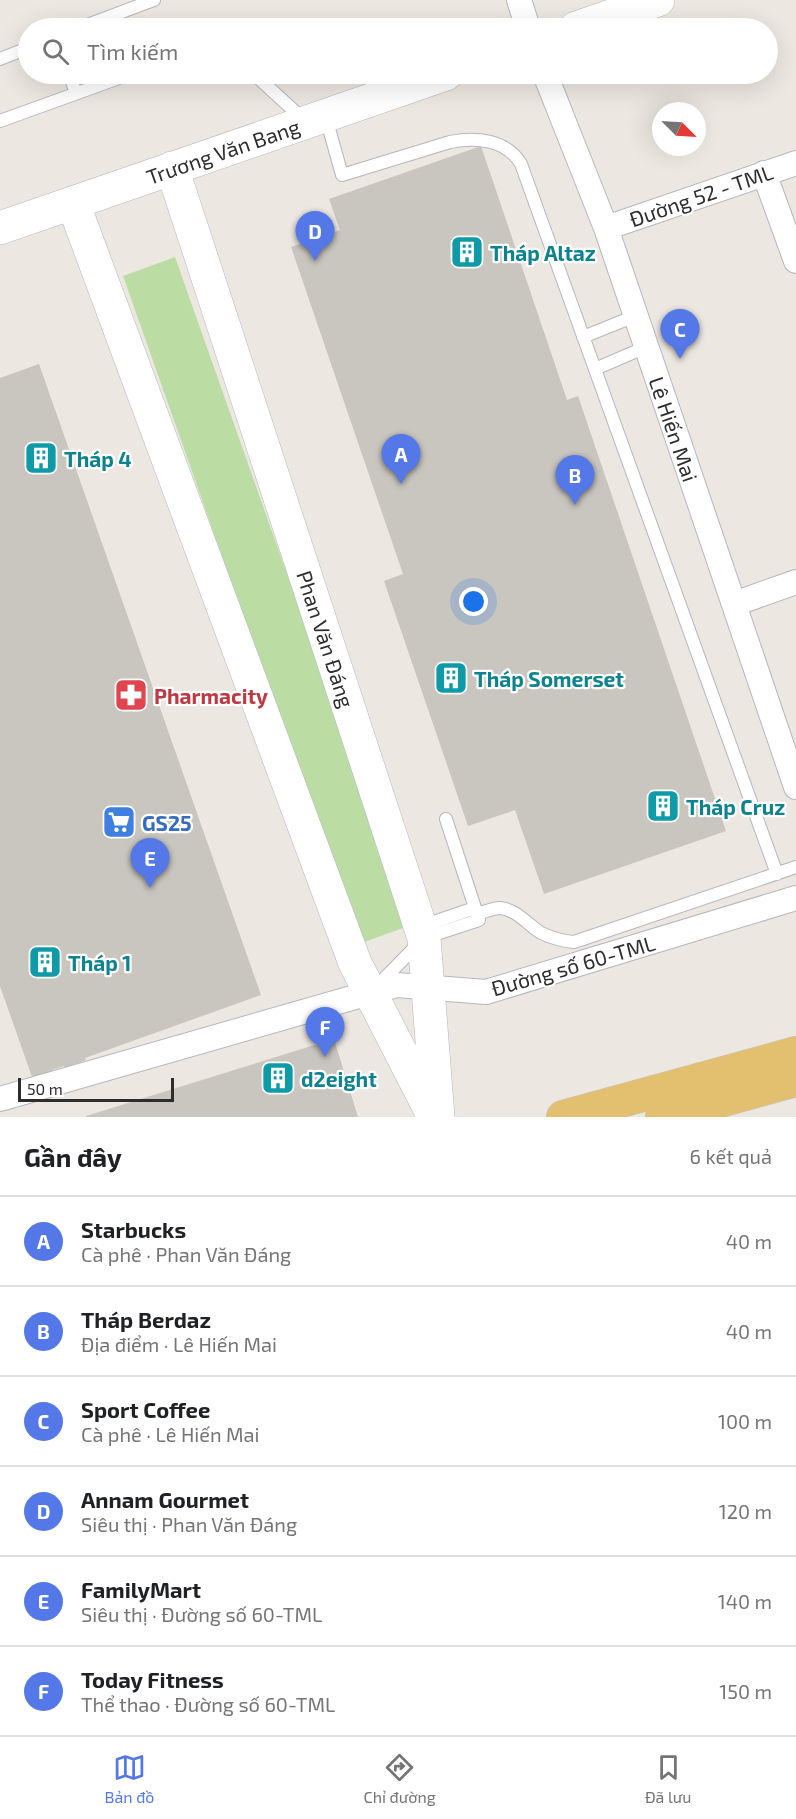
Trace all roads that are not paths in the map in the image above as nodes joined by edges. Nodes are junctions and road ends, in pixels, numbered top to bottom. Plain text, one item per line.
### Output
1 (154, 0) edge
2 (519, 0) edge
3 (658, 0) edge
4 (106, 18) edge
5 (525, 18) edge
6 (605, 18) edge
7 (18, 52) edge
8 (0, 59) edge
9 (73, 84) edge
10 (102, 84) edge
11 (268, 84) edge
12 (416, 84) edge
13 (549, 84) edge
14 (76, 93) junction
15 (316, 118) junction
16 (0, 121) edge
17 (796, 163) edge
18 (172, 168) junction
19 (764, 173) junction
20 (73, 202) junction
21 (0, 228) edge
22 (606, 228) junction
23 (796, 261) edge
24 (635, 316) junction
25 (583, 337) junction
26 (646, 347) junction
27 (595, 369) junction
28 (796, 582) edge
29 (734, 604) junction
30 (796, 787) edge
31 (446, 819) dead end
32 (796, 867) edge
33 (777, 874) junction
34 (796, 898) edge
35 (477, 914) junction
36 (422, 933) junction
37 (428, 987) junction
38 (370, 993) junction
39 (796, 1053) edge
40 (796, 1080) edge
41 (0, 1100) edge
42 (436, 1117) edge
43 (563, 1117) edge
44 (662, 1117) edge

1 - 4 lane
2 - 5 street
3 - 6 street
7 - 8 lane
9 - 14 lane
10 - 14 lane
11 - 15 lane
12 - 15 street, Trương Văn Bang
13 - 22 street, Lê Hiến Mai
14 - 16 lane
15 - 18 street, Trương Văn Bang
15 - 25 lane
17 - 19 street, Đường 52 - TML
18 - 20 street, Trương Văn Bang
18 - 36 street, Phan Văn Đáng
19 - 22 street, Đường 52 - TML
19 - 23 street
20 - 21 street, Trương Văn Bang
20 - 38 street, Phan Văn Đáng
22 - 24 street, Lê Hiến Mai
24 - 25 lane
24 - 26 street, Lê Hiến Mai
25 - 27 lane
26 - 27 lane
26 - 29 street, Lê Hiến Mai
27 - 33 lane
28 - 29 street
29 - 30 street, Lê Hiến Mai
31 - 35 lane
32 - 33 lane
33 - 35 lane
34 - 37 street, Đường số 60-TML
35 - 36 lane
36 - 37 street, Phan Văn Đáng
36 - 38 lane
37 - 38 street, Đường số 60-TML
37 - 42 street, Phan Văn Đáng
38 - 41 street, Đường số 60-TML
38 - 42 street, Phan Văn Đáng
39 - 43 main road
40 - 44 main road

